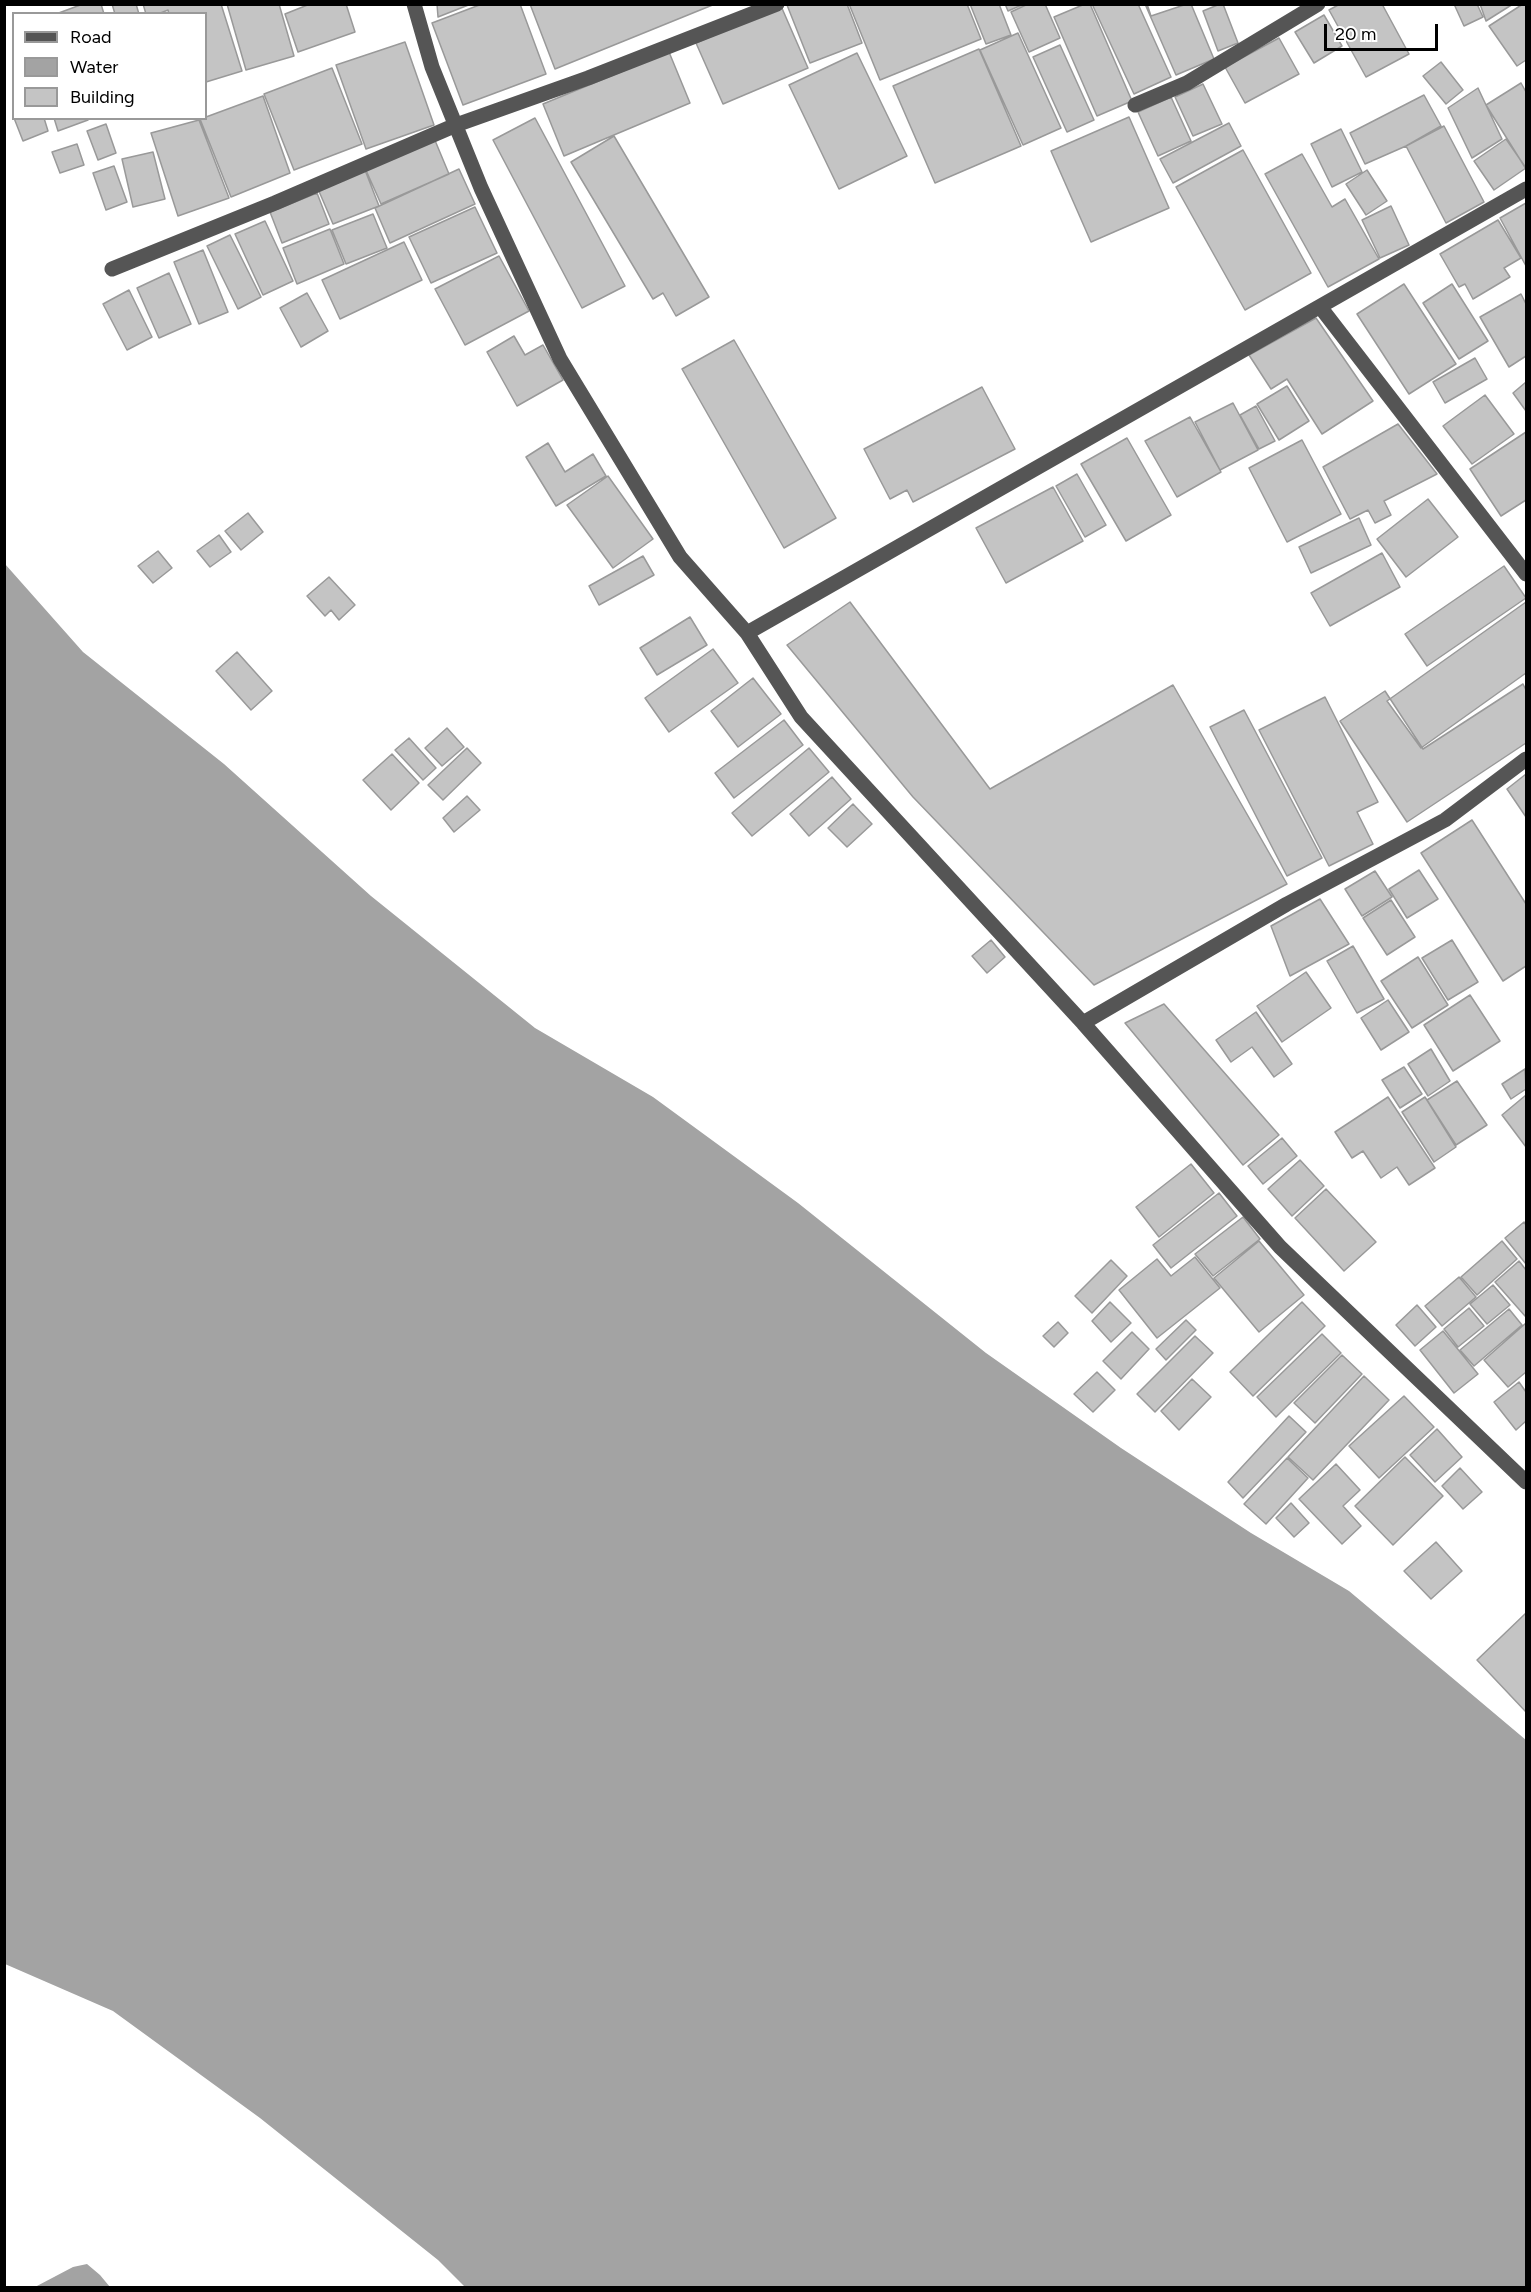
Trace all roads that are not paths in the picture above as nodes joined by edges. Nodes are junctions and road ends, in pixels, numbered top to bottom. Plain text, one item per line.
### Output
1 (414, 4) edge
2 (777, 4) edge
3 (1318, 4) edge
4 (1135, 105) dead end
5 (456, 125) junction
6 (1527, 189) edge
7 (112, 269) dead end
8 (1321, 308) junction
9 (1527, 574) edge
10 (747, 633) junction
11 (1527, 759) edge
12 (1083, 1023) junction
13 (1527, 1482) edge

1 - 5 street
2 - 5 street
3 - 4 street
5 - 7 street
5 - 10 street
6 - 8 street
8 - 9 street
8 - 10 street
10 - 12 street
11 - 12 street
12 - 13 street

